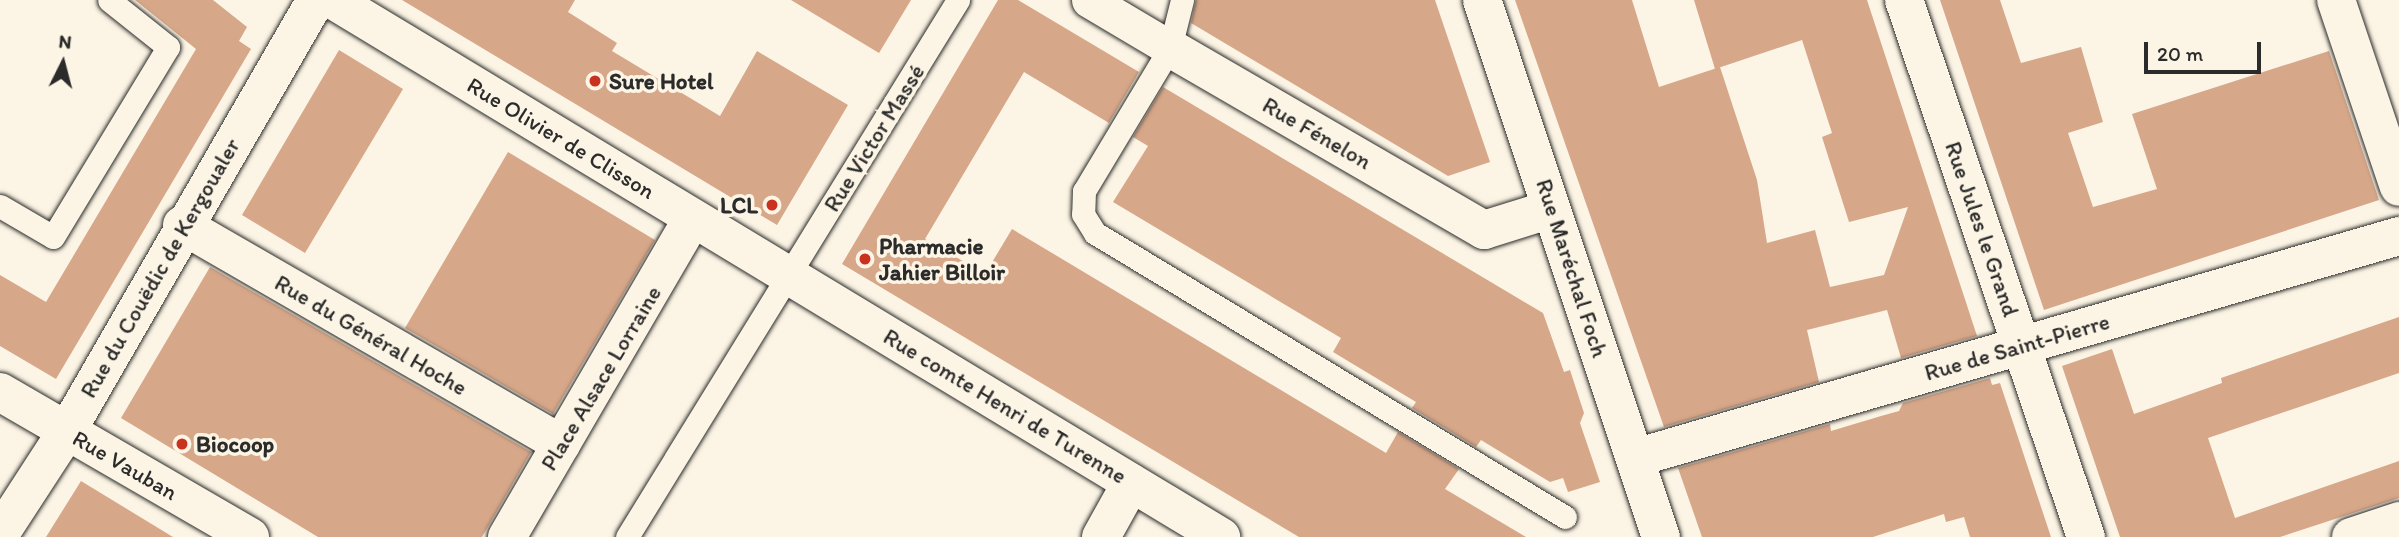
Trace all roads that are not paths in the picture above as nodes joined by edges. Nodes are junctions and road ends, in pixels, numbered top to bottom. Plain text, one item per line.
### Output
1 (109, 0) edge
2 (316, 0) edge
3 (333, 0) edge
4 (958, 0) edge
5 (1089, 0) edge
6 (1182, 0) edge
7 (1482, 0) edge
8 (1904, 0) edge
9 (2336, 0) edge
10 (1170, 48) junction
11 (2399, 187) edge
12 (0, 206) edge
13 (1551, 209) junction
14 (694, 218) junction
15 (182, 225) junction
16 (2399, 236) edge
17 (789, 276) junction
18 (2021, 346) junction
19 (0, 392) edge
20 (67, 431) junction
21 (561, 444) junction
22 (1635, 458) junction
23 (1131, 483) junction
24 (1565, 517) dead end
25 (2399, 521) edge
26 (0, 534) edge
27 (250, 537) edge
28 (507, 537) edge
29 (626, 537) edge
30 (1101, 537) edge
31 (1221, 537) edge
32 (1661, 537) edge
33 (2086, 537) edge
34 (2351, 537) edge

1 - 12 lane
2 - 15 street, Rue du Couëdic de Kergoualer
3 - 14 street, Rue Olivier de Clisson
4 - 17 lane, Rue Victor Massé
5 - 10 street, Rue Fénelon
6 - 10 lane
7 - 13 street, Rue Maréchal Foch
8 - 18 street, Rue Jules le Grand
9 - 11 street
10 - 13 street, Rue Fénelon
10 - 24 lane
13 - 22 street, Rue Maréchal Foch
14 - 17 street, Rue Olivier de Clisson
14 - 21 street, Place Alsace Lorraine
15 - 20 street, Rue du Couëdic de Kergoualer
15 - 21 street, Rue du Général Hoche
16 - 18 street, Rue de Saint-Pierre
17 - 23 street, Rue comte Henri de Turenne
17 - 29 lane
18 - 22 street, Rue de Saint-Pierre
18 - 33 street, Rue Jules le Grand
19 - 20 street, Rue Vauban
20 - 26 street, Rue du Couëdic de Kergoualer
20 - 27 street, Rue Vauban
21 - 28 street, Place Alsace Lorraine
22 - 32 street, Rue Maréchal Foch
23 - 30 street
23 - 31 street, Rue comte Henri de Turenne
25 - 34 street

